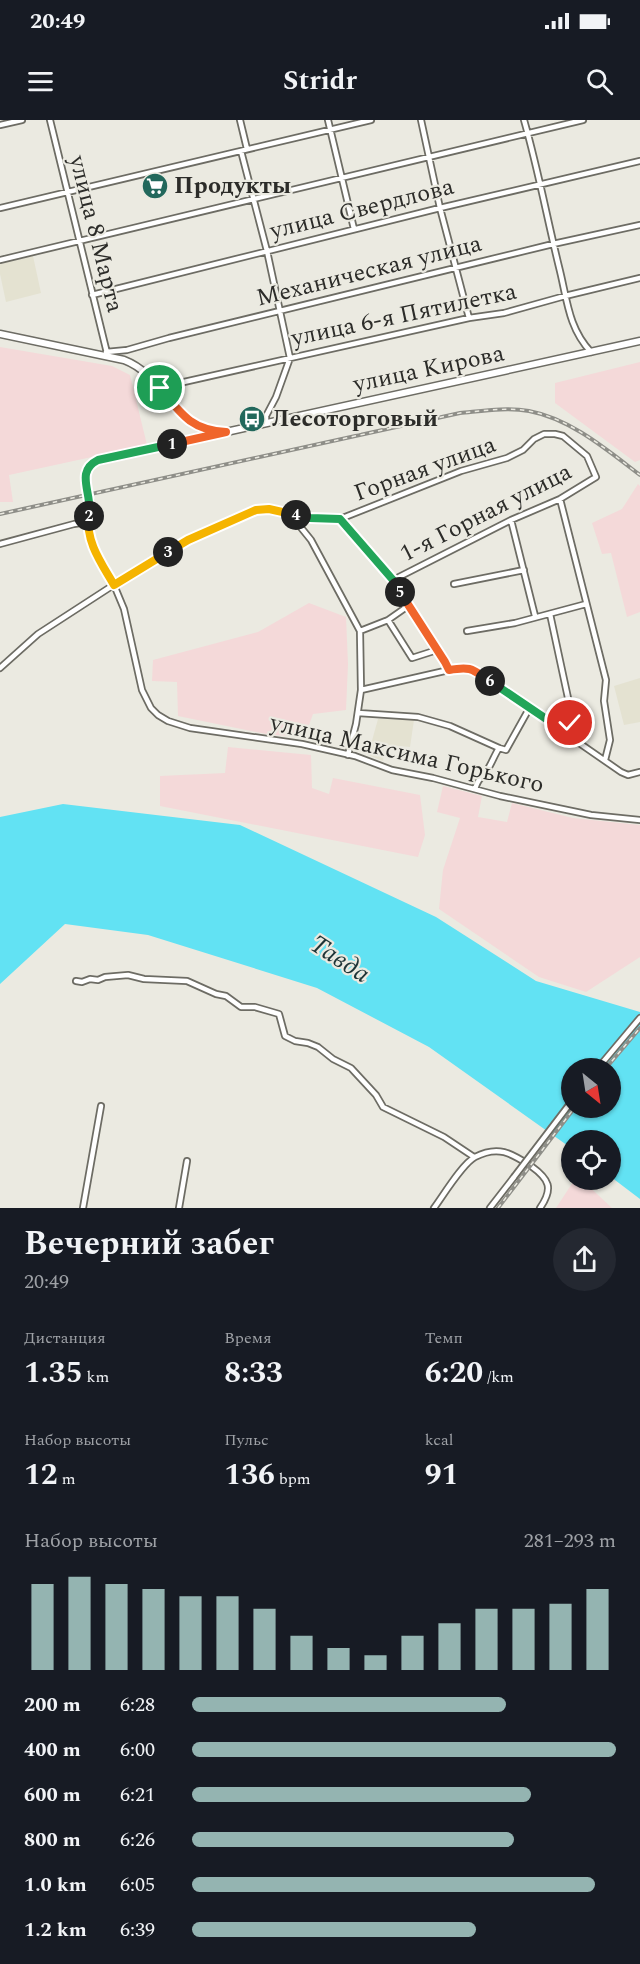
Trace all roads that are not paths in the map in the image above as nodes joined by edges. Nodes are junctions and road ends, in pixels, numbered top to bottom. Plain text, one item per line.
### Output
1 (22, 120) edge
2 (50, 120) edge
3 (240, 120) edge
4 (328, 120) edge
5 (371, 120) edge
6 (421, 120) edge
7 (524, 120) edge
8 (583, 120) edge
9 (0, 125) edge
10 (330, 130) junction
11 (528, 133) junction
12 (244, 150) junction
13 (429, 157) junction
14 (640, 161) edge
15 (342, 178) junction
16 (539, 186) junction
17 (67, 193) junction
18 (254, 199) junction
19 (0, 208) edge
20 (440, 208) junction
21 (640, 225) edge
22 (354, 229) junction
23 (78, 241) junction
24 (553, 244) junction
25 (267, 251) junction
26 (0, 260) edge
27 (457, 268) junction
28 (640, 278) edge
29 (92, 295) junction
30 (565, 296) junction
31 (281, 311) junction
32 (469, 318) junction
33 (0, 334) edge
34 (640, 341) edge
35 (591, 352) junction
36 (107, 354) junction
37 (290, 358) junction
38 (175, 384) dead end
39 (266, 423) junction
40 (226, 432) junction
41 (540, 436) joint
42 (98, 460) joint
43 (560, 499) junction
44 (290, 514) junction
45 (340, 519) junction
46 (511, 520) junction
47 (88, 522) junction
48 (0, 544) edge
49 (524, 570) junction
50 (393, 580) junction
51 (454, 584) dead end
52 (114, 585) junction
53 (586, 604) junction
54 (408, 606) junction
55 (550, 614) junction
56 (534, 616) junction
57 (388, 620) junction
58 (360, 631) junction
59 (467, 631) dead end
60 (436, 650) junction
61 (0, 668) edge
62 (449, 670) junction
63 (361, 690) junction
64 (530, 707) junction
65 (358, 712) junction
66 (567, 733) junction
67 (500, 748) junction
68 (348, 755) junction
69 (605, 760) junction
70 (640, 772) edge
71 (475, 789) junction
72 (640, 820) edge
73 (76, 981) dead end
74 (640, 1018) edge
75 (606, 1058) edge
76 (101, 1106) dead end
77 (561, 1115) edge
78 (474, 1157) junction
79 (187, 1161) dead end
80 (83, 1208) edge
81 (179, 1208) edge
82 (434, 1208) edge
83 (490, 1208) edge
84 (540, 1208) edge

1 - 9 street
2 - 17 street, улица 8 Марта
3 - 12 street
4 - 10 street
5 - 10 street
6 - 13 street
7 - 11 street
8 - 11 street
10 - 12 street
10 - 15 street
11 - 13 street
11 - 16 street
12 - 17 street
12 - 18 street
13 - 15 street
13 - 20 street
14 - 16 street, улица Свердлова
15 - 18 street
15 - 22 street
16 - 20 street, улица Свердлова
16 - 24 street
17 - 19 street
17 - 23 street, улица 8 Марта
18 - 23 street
18 - 25 street
20 - 22 street, улица Свердлова
20 - 27 street
21 - 24 street, Механическая улица
22 - 25 street, улица Свердлова
23 - 26 street
23 - 29 street, улица 8 Марта
24 - 27 street, Механическая улица
24 - 30 street
25 - 29 street, улица Свердлова
25 - 31 street
27 - 31 street, Механическая улица
27 - 32 street
28 - 30 street, улица 6-я Пятилетка
29 - 36 street, улица 8 Марта
30 - 32 street, улица 6-я Пятилетка
30 - 35 street
31 - 36 street, Механическая улица
31 - 37 street
32 - 37 street, улица 6-я Пятилетка
33 - 36 main road, Механическая улица
34 - 35 main road, улица Кирова
35 - 39 main road, улица Кирова
36 - 40 main road, улица Кирова
37 - 38 street, улица 6-я Пятилетка
37 - 39 street
39 - 40 main road, улица Кирова
40 - 42 street, улица Кирова
41 - 43 street, 1-я Горная улица
41 - 45 street, Горная улица
42 - 47 street, улица Максима Горького
43 - 46 street, 1-я Горная улица
43 - 53 street
44 - 45 street, Горная улица
44 - 52 street, Горная улица
44 - 58 street
45 - 50 street
46 - 49 street
46 - 50 street, 1-я Горная улица
47 - 48 street
47 - 52 street, улица Максима Горького
49 - 51 street
49 - 56 street
50 - 54 street
52 - 61 street, Горная улица
52 - 68 street, улица Максима Горького
53 - 55 street
53 - 69 street
54 - 57 street
54 - 60 street
55 - 56 street
55 - 66 street
56 - 59 street
57 - 58 street
57 - 60 street
58 - 63 street
60 - 62 street
62 - 63 street
62 - 64 street
63 - 65 street
64 - 66 street
64 - 67 street
65 - 67 street
65 - 68 street
66 - 69 street
67 - 71 street
68 - 71 street, улица Максима Горького
69 - 70 street
71 - 72 street, улица Максима Горького
73 - 78 street
74 - 75 street
76 - 80 street
77 - 83 street, bridge
78 - 82 street
78 - 84 street
79 - 81 street

